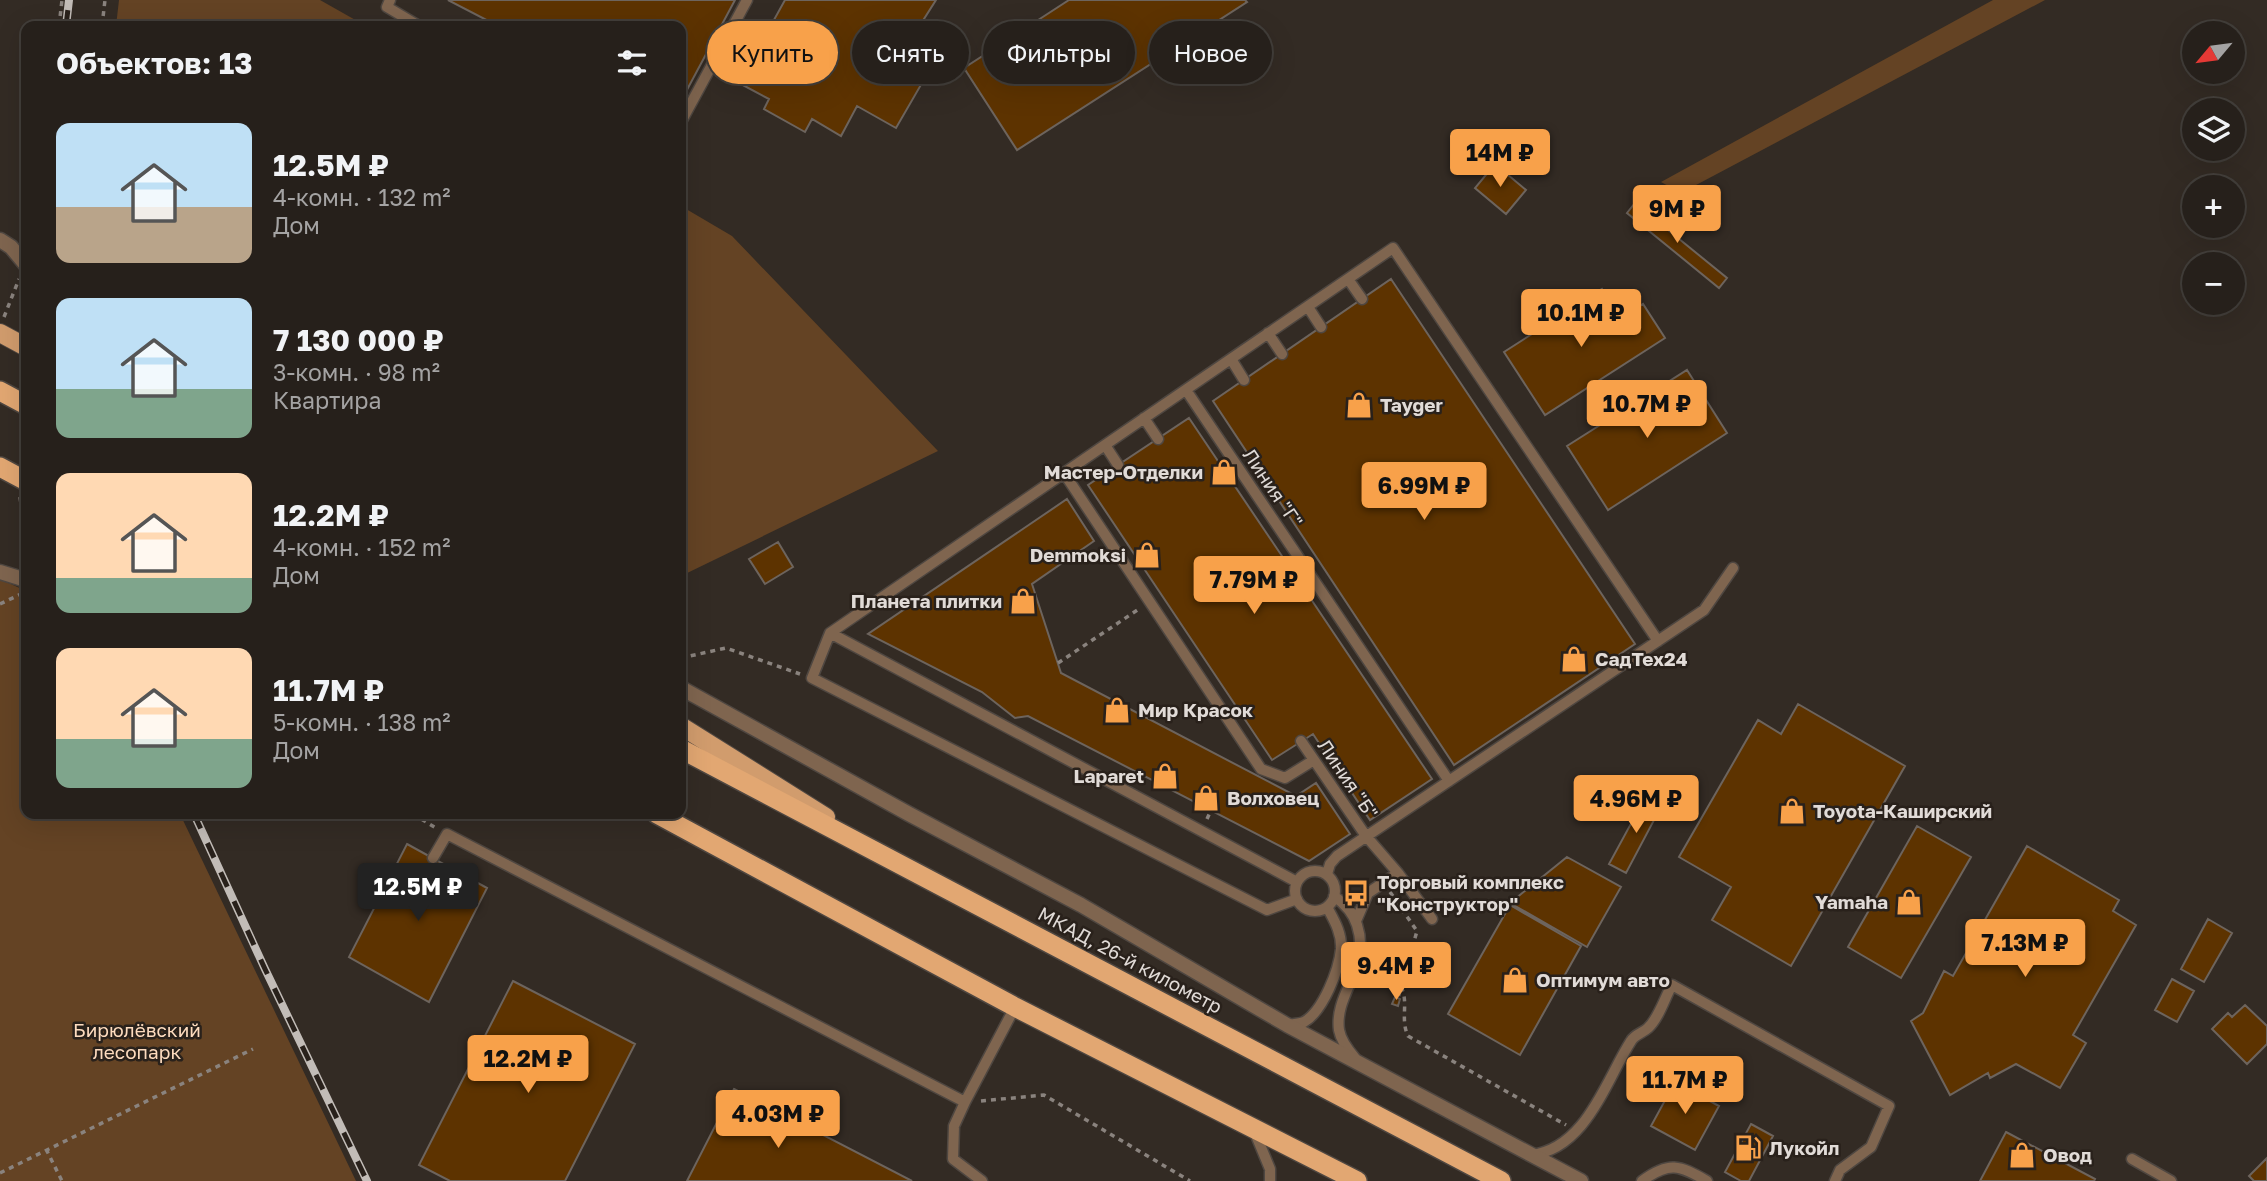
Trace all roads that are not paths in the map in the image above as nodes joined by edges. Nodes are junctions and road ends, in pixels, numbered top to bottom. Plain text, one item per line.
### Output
1 (390, 0) edge
2 (747, 0) edge
3 (411, 21) edge
4 (686, 113) edge
5 (0, 240) edge
6 (21, 259) edge
7 (1348, 279) junction
8 (1362, 299) dead end
9 (1307, 307) junction
10 (1321, 327) dead end
11 (0, 331) edge
12 (1268, 334) junction
13 (21, 343) edge
14 (1282, 354) dead end
15 (1231, 359) junction
16 (1244, 380) dead end
17 (1186, 390) junction
18 (3, 392) edge
19 (21, 402) edge
20 (1144, 418) junction
21 (1158, 439) dead end
22 (1105, 445) junction
23 (1118, 465) dead end
24 (0, 467) edge
25 (1064, 473) junction
26 (21, 478) edge
27 (1733, 568) dead end
28 (0, 572) edge
29 (21, 578) edge
30 (830, 633) junction
31 (1658, 641) junction
32 (686, 691) edge
33 (686, 729) edge
34 (1301, 741) dead end
35 (686, 752) edge
36 (1314, 760) junction
37 (1449, 780) junction
38 (666, 819) edge
39 (1366, 836) junction
40 (433, 858) dead end
41 (1398, 873) junction
42 (1327, 874) junction
43 (922, 876) junction
44 (1297, 882) junction
45 (1334, 896) junction
46 (1297, 899) junction
47 (1327, 906) junction
48 (1432, 919) dead end
49 (1356, 920) junction
50 (1015, 1007) junction
51 (1287, 1026) junction
52 (1359, 1063) junction
53 (965, 1102) junction
54 (1252, 1126) junction
55 (1531, 1155) junction
56 (2132, 1159) dead end
57 (982, 1181) edge
58 (1270, 1181) edge
59 (1357, 1181) edge
60 (1502, 1181) edge
61 (1581, 1181) edge
62 (1642, 1181) edge
63 (1707, 1181) edge
64 (1835, 1181) edge
65 (2171, 1181) edge

1 - 3 lane
2 - 4 lane
5 - 6 street
7 - 8 lane
7 - 9 lane
7 - 31 lane
9 - 10 lane
9 - 12 lane
11 - 13 main road
12 - 14 lane
12 - 15 lane
15 - 16 lane
15 - 17 lane
17 - 20 lane
17 - 37 lane, Линия "Г"
18 - 19 highway
20 - 21 lane
20 - 22 lane
22 - 23 lane
22 - 25 lane
24 - 26 highway
25 - 30 lane
25 - 36 lane
27 - 31 lane
28 - 29 street
30 - 44 lane
30 - 46 lane
31 - 37 lane
32 - 51 street
33 - 43 main road
34 - 36 lane, Линия "Б"
35 - 43 highway, МКАД, 26-й километр
36 - 39 lane, Линия "Б"
37 - 39 lane
38 - 50 highway
39 - 41 lane, Линия "Б"
39 - 42 lane
40 - 53 lane
41 - 48 lane, Линия "Б"
41 - 49 lane
42 - 44 lane
42 - 45 lane
43 - 60 highway, МКАД, 26-й километр
44 - 46 lane
45 - 47 lane
45 - 49 lane
46 - 47 lane
47 - 51 lane
49 - 52 lane
50 - 53 lane
50 - 54 highway
51 - 52 street
52 - 55 street
53 - 57 lane
54 - 58 lane
54 - 59 highway
55 - 61 street
55 - 64 lane
56 - 65 lane
62 - 63 lane

